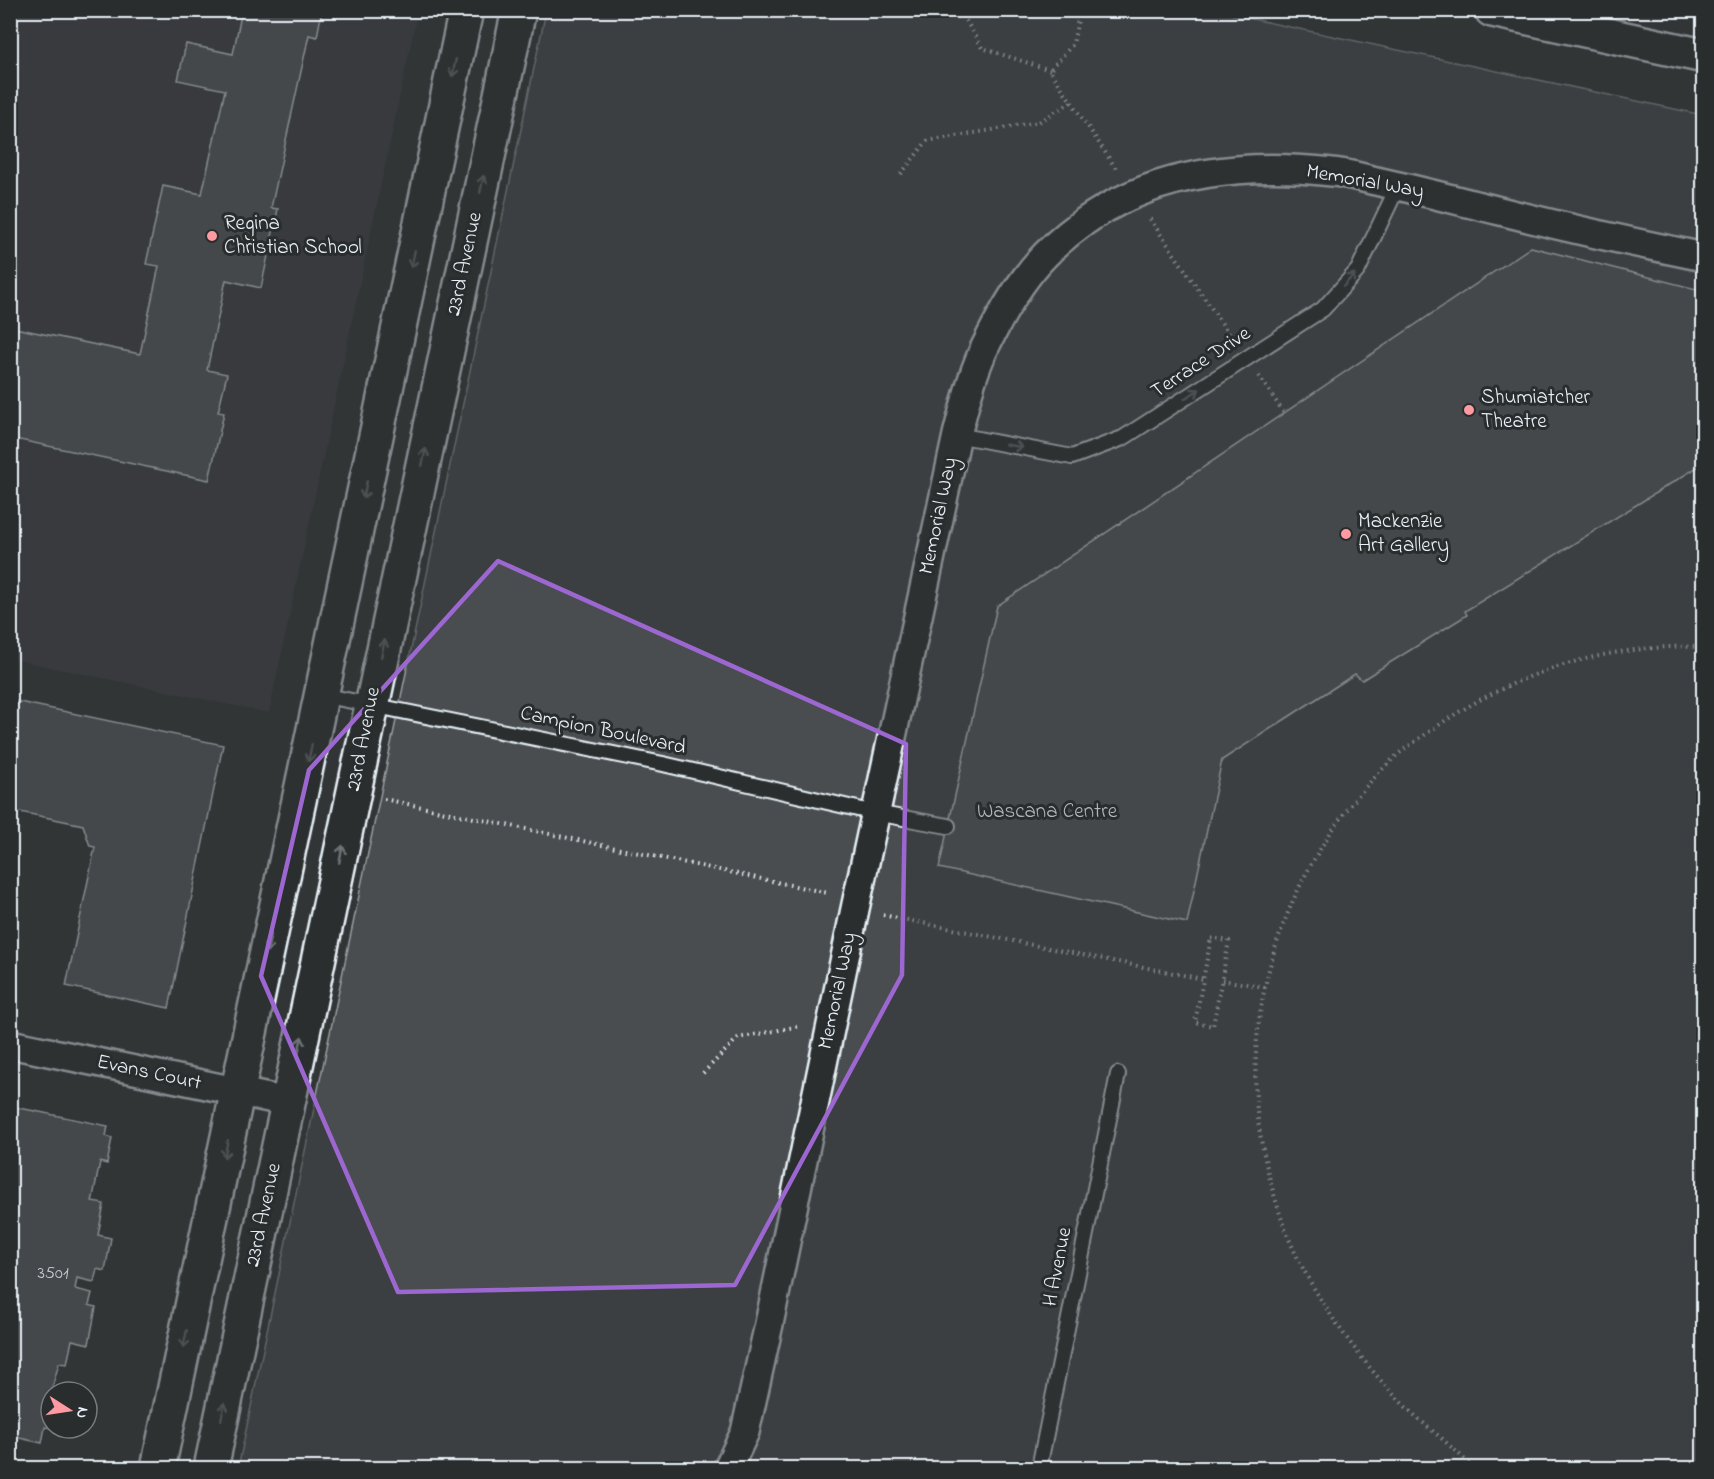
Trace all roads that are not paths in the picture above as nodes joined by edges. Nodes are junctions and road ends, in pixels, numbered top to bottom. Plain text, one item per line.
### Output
1 (466, 10) edge
2 (519, 10) edge
3 (1492, 10) edge
4 (1704, 56) edge
5 (1398, 186) junction
6 (1704, 257) edge
7 (957, 435) junction
8 (322, 695) junction
9 (371, 705) junction
10 (875, 813) junction
11 (948, 826) dead end
12 (10, 1044) edge
13 (1118, 1074) dead end
14 (238, 1091) junction
15 (288, 1102) junction
16 (745, 1432) junction
17 (158, 1468) edge
18 (211, 1468) edge
19 (728, 1468) edge
20 (741, 1468) edge
21 (1038, 1468) edge

1 -> 8 main road
9 -> 2 main road, 23rd Avenue
3 - 4 main road
5 - 6 street, Memorial Way
7 -> 5 lane, Terrace Drive
5 - 7 street, Memorial Way
7 - 10 street, Memorial Way
8 - 9 lane, Campion Boulevard
8 -> 14 main road
9 - 10 lane, Campion Boulevard
15 -> 9 main road, 23rd Avenue
10 - 11 lane, Campion Boulevard
10 - 16 street, Memorial Way
12 - 14 street, Evans Court
13 - 21 lane, H Avenue
14 - 15 street, Evans Court
14 -> 17 main road
18 -> 15 main road, 23rd Avenue
16 - 19 street, Memorial Way
16 - 20 street

